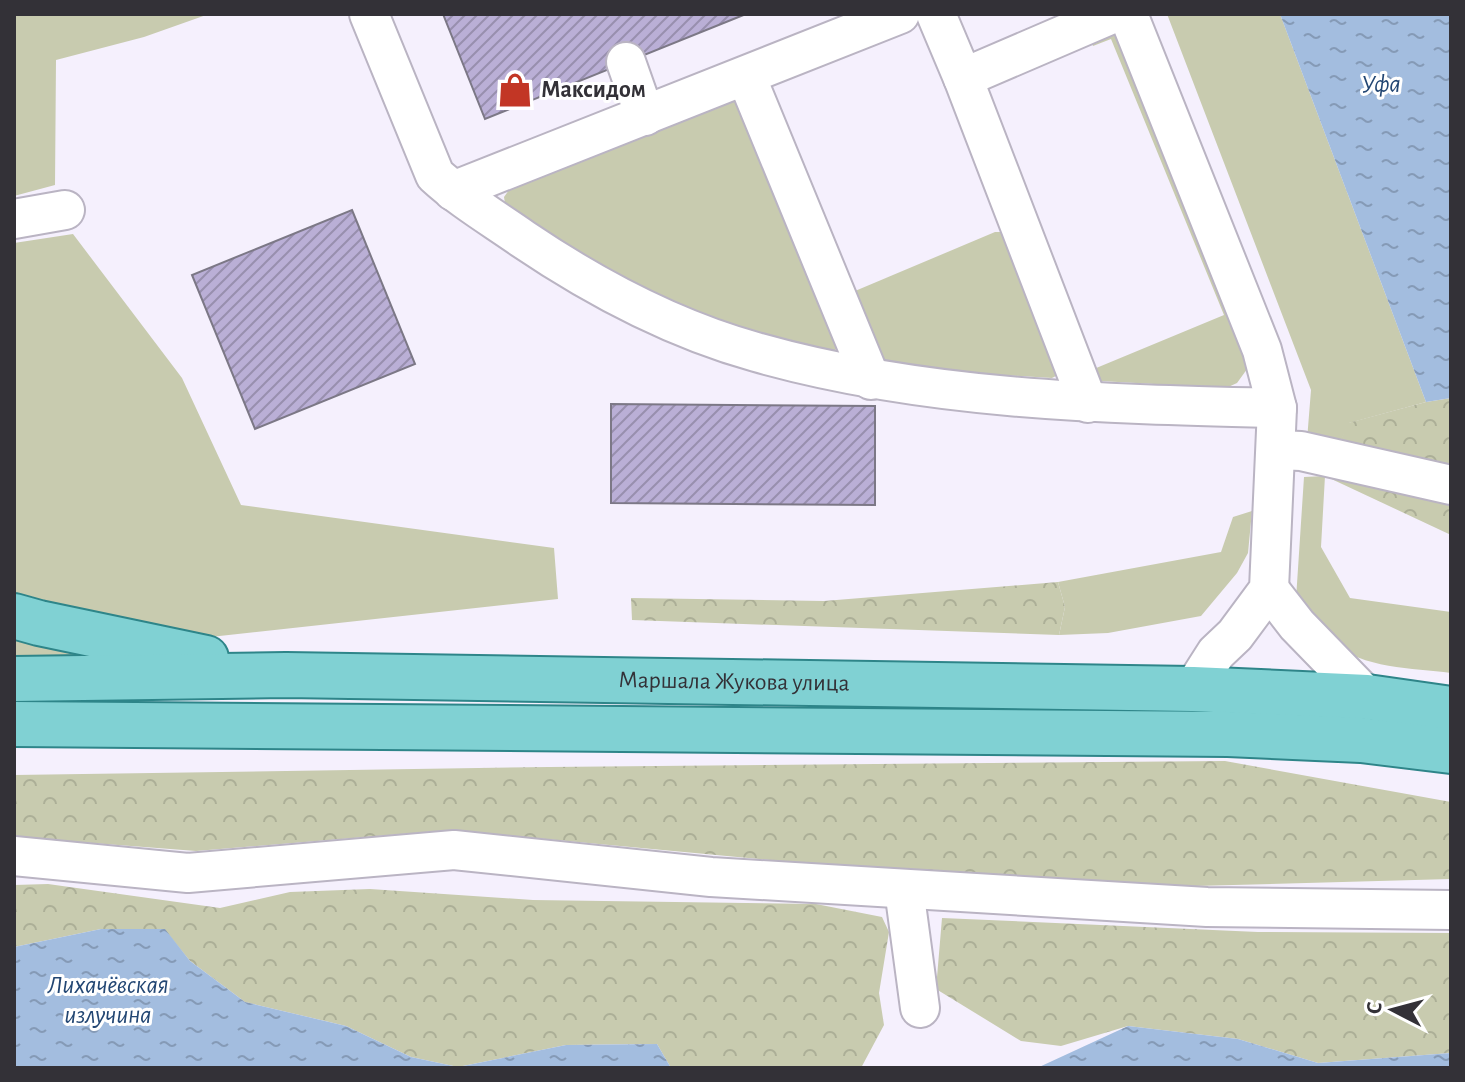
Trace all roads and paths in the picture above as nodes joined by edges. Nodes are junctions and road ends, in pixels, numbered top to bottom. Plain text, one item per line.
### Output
1 (369, 14) edge
2 (936, 14) edge
3 (1112, 14) edge
4 (1128, 14) edge
5 (892, 15) edge
6 (626, 62) dead end
7 (746, 76) junction
8 (963, 78) junction
9 (645, 116) junction
10 (453, 191) junction
11 (65, 210) dead end
12 (14, 219) edge
13 (871, 380) junction
14 (1088, 403) junction
15 (1277, 408) junction
16 (1277, 450) junction
17 (1451, 485) edge
18 (1269, 589) junction
19 (14, 616) edge
20 (286, 675) junction
21 (14, 679) edge
22 (1193, 689) junction
23 (1367, 697) junction
24 (1451, 709) edge
25 (14, 724) edge
26 (1451, 751) edge
27 (14, 856) edge
28 (904, 889) junction
29 (1451, 910) edge
30 (920, 1008) dead end

1 - 10 lane
2 - 8 lane
3 - 8 lane
4 - 15 lane
5 - 7 lane
6 - 9 lane
7 - 9 lane
7 - 13 lane
8 - 14 lane
9 - 10 lane
10 - 13 lane
11 - 12 lane
13 - 14 lane
14 - 15 lane
15 - 16 lane
16 - 17 lane
16 - 18 lane
18 - 22 lane
18 - 23 lane
19 - 20 main road
20 - 21 main road, Маршала Жукова улица
20 - 22 main road, Маршала Жукова улица
22 - 23 main road, Маршала Жукова улица
23 - 24 main road, Маршала Жукова улица
25 - 26 main road, Маршала Жукова улица
27 - 28 lane
28 - 29 lane
28 - 30 lane

